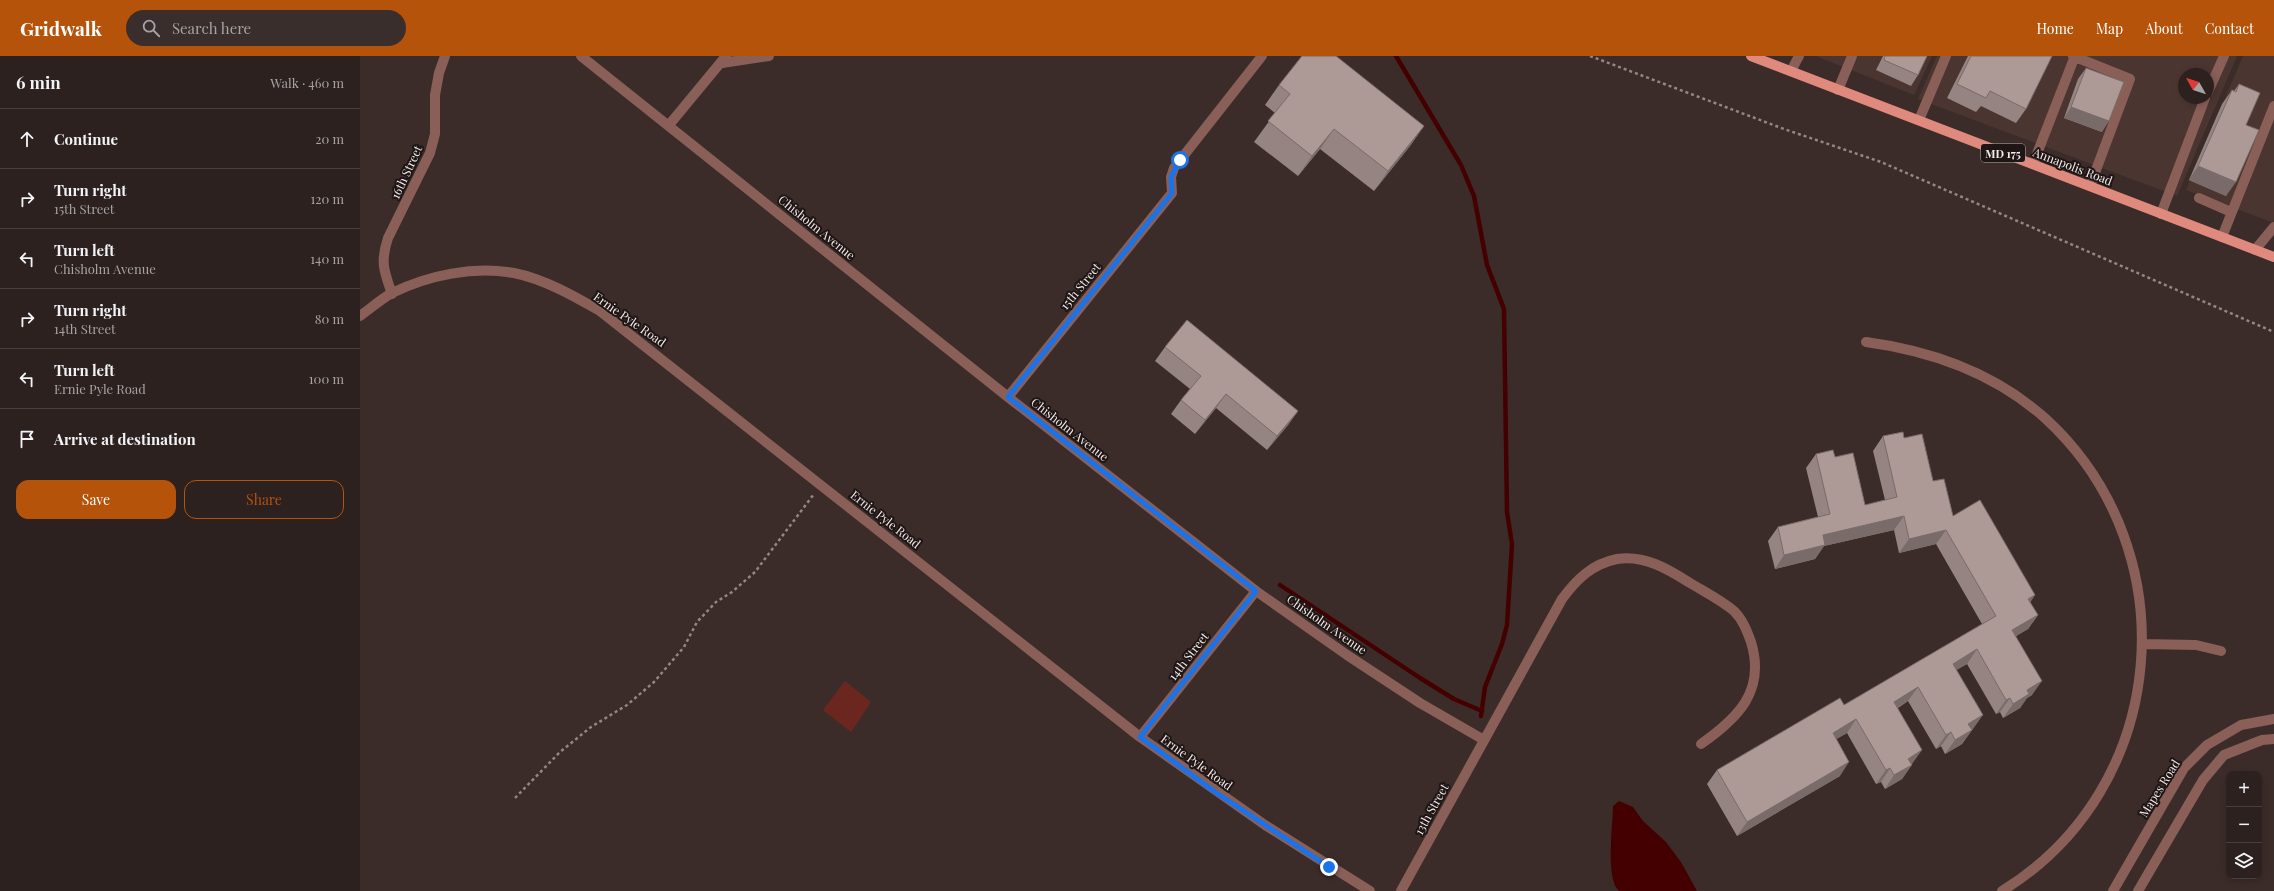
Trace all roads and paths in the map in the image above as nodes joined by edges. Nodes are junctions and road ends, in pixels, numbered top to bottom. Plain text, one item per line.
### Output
1 (445, 56) edge
2 (581, 56) edge
3 (769, 56) edge
4 (1262, 56) edge
5 (1590, 56) edge
6 (1752, 56) edge
7 (1799, 56) edge
8 (1852, 56) edge
9 (1946, 56) edge
10 (2074, 56) edge
11 (2224, 56) edge
12 (724, 59) edge
13 (1791, 71) junction
14 (2214, 78) edge
15 (1838, 90) junction
16 (2203, 104) edge
17 (2274, 106) edge
18 (1919, 120) junction
19 (669, 125) junction
20 (2033, 164) junction
21 (2090, 186) junction
22 (2199, 198) dead end
23 (2231, 212) junction
24 (2160, 214) junction
25 (2274, 227) edge
26 (2222, 237) junction
27 (2255, 250) junction
28 (2274, 257) edge
29 (392, 294) junction
30 (360, 316) edge
31 (2274, 332) edge
32 (1866, 342) dead end
33 (1008, 397) junction
34 (822, 485) junction
35 (1256, 591) junction
36 (2143, 644) junction
37 (2221, 651) dead end
38 (2274, 718) edge
39 (1140, 737) junction
40 (2274, 739) edge
41 (1484, 740) junction
42 (1701, 744) dead end
43 (515, 798) dead end
44 (1370, 891) edge
45 (1400, 891) edge
46 (2002, 891) edge
47 (2113, 891) edge
48 (2138, 891) edge

1 - 29 street, 16th Street
2 - 19 street, Chisholm Avenue
3 - 12 street
4 - 33 street, 15th Street
5 - 31 path
6 - 13 main road, Annapolis Road / MD 175
7 - 13 street
8 - 15 street
9 - 18 street
10 - 20 street
10 - 21 street
11 - 14 street
12 - 19 street
13 - 15 main road, Annapolis Road / MD 175
15 - 18 main road, Annapolis Road / MD 175
16 - 24 street
17 - 23 street
18 - 20 main road, Annapolis Road / MD 175
19 - 33 street, Chisholm Avenue
20 - 21 main road, Annapolis Road / MD 175
21 - 24 main road, Annapolis Road / MD 175
22 - 23 street
23 - 26 street
24 - 26 main road, Annapolis Road / MD 175
25 - 27 street
26 - 27 main road, Annapolis Road / MD 175
27 - 28 main road, Annapolis Road / MD 175
29 - 30 street, Ernie Pyle Road
29 - 34 street, Ernie Pyle Road
32 - 36 street
33 - 35 street, Chisholm Avenue
34 - 39 street, Ernie Pyle Road
34 - 43 path
35 - 39 street, 14th Street
35 - 41 street, Chisholm Avenue
36 - 37 street
36 - 46 street
38 - 47 street, Mapes Road
39 - 44 street, Ernie Pyle Road
40 - 48 street
41 - 42 street, 13th Street
41 - 45 street, 13th Street

